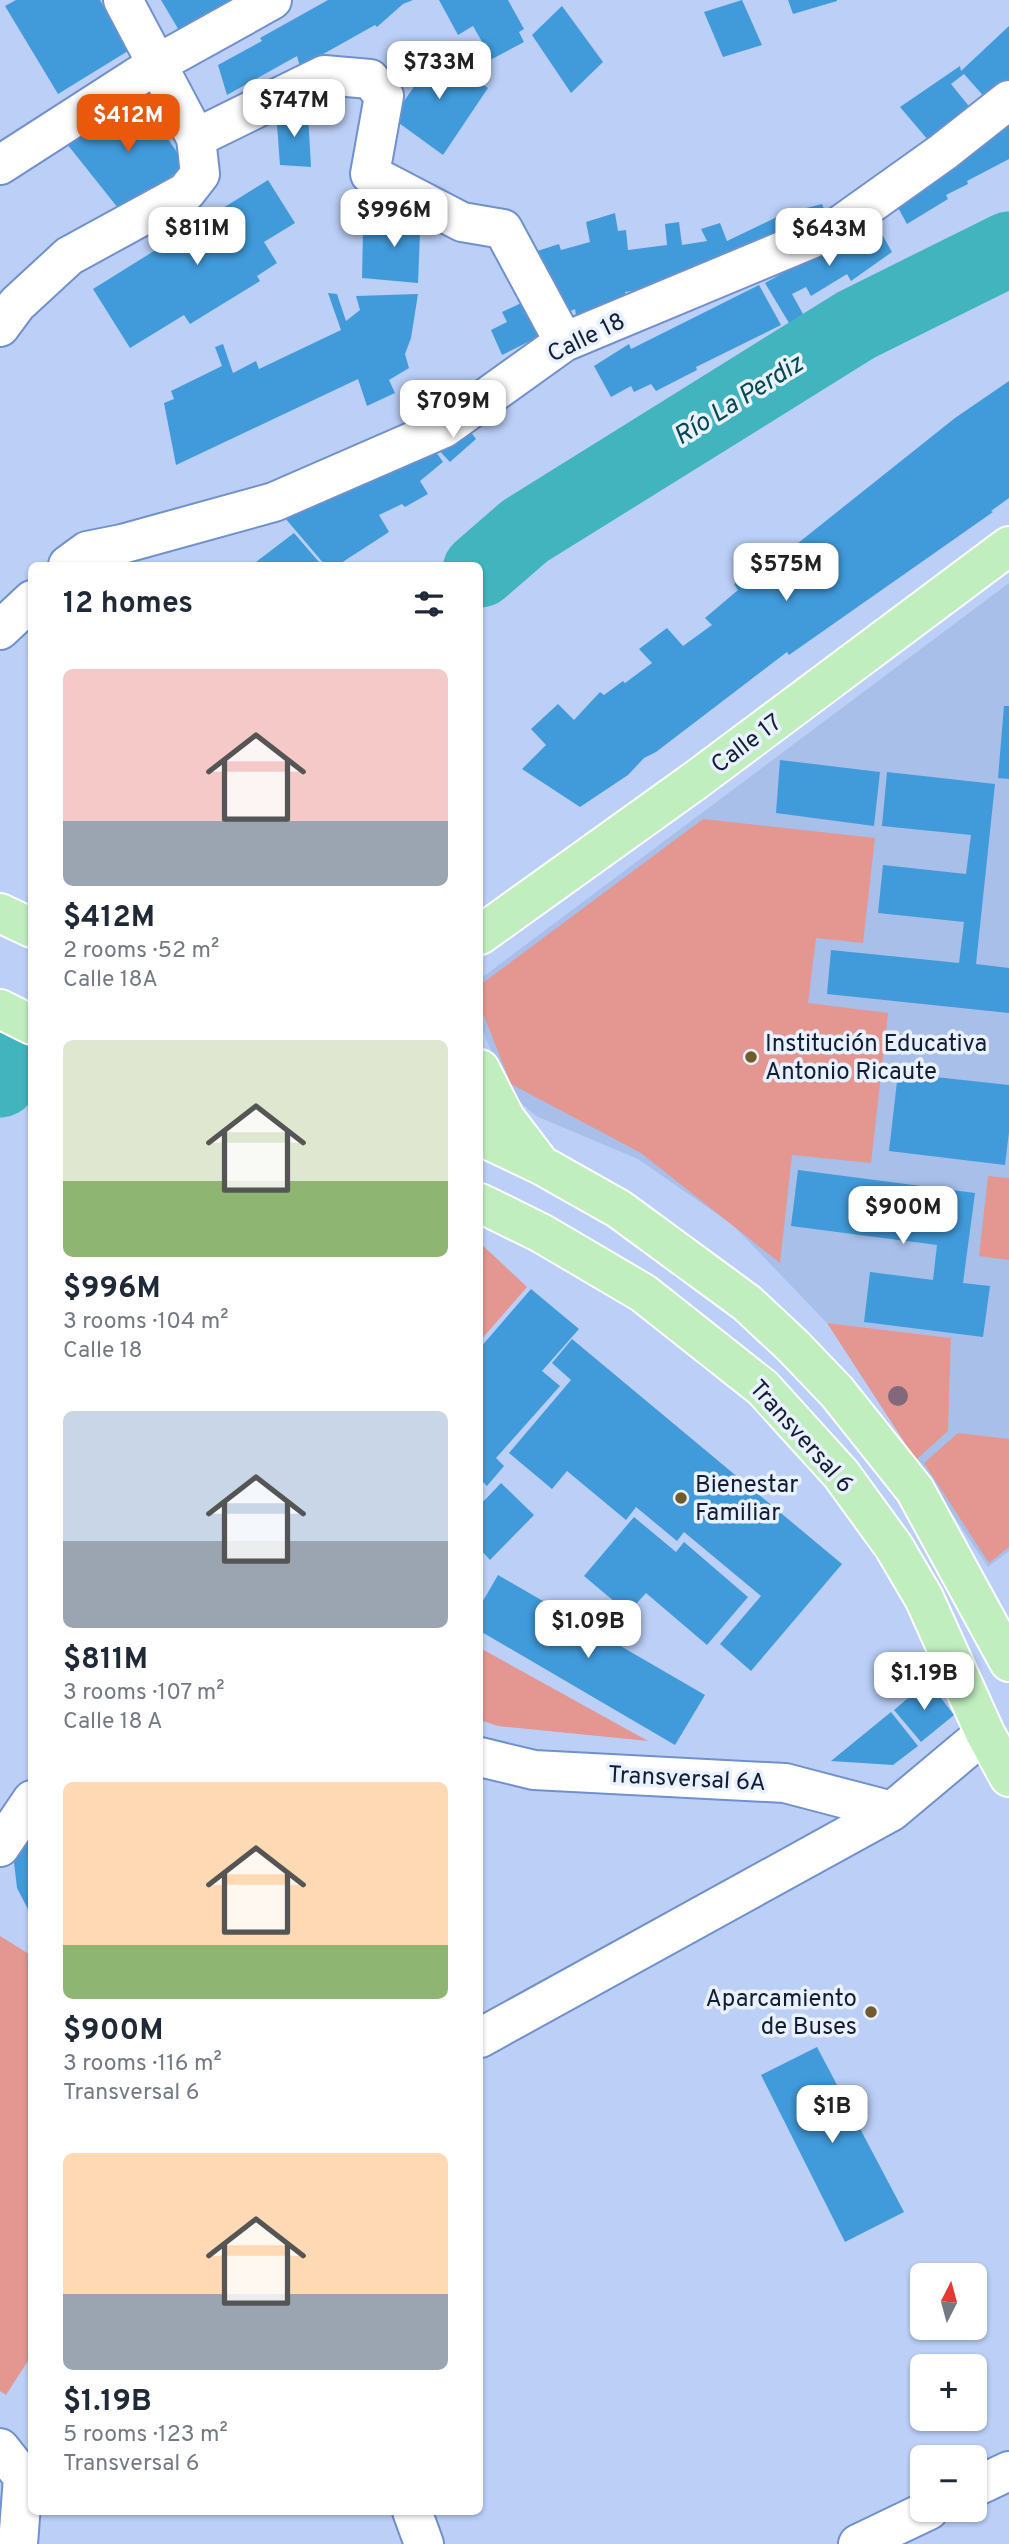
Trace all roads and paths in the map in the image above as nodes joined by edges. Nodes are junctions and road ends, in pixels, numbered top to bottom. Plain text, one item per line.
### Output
1 (123, 0) edge
2 (272, 0) edge
3 (157, 64) junction
4 (1009, 100) edge
5 (198, 156) junction
6 (0, 165) edge
7 (0, 327) edge
8 (564, 342) junction
9 (1009, 546) edge
10 (72, 562) edge
11 (28, 604) edge
12 (0, 630) edge
13 (0, 912) edge
14 (28, 926) edge
15 (483, 933) edge
16 (0, 1009) edge
17 (28, 1023) edge
18 (483, 1075) edge
19 (483, 1137) edge
20 (541, 1164) junction
21 (483, 1204) edge
22 (1009, 1661) edge
23 (985, 1733) junction
24 (483, 1758) edge
25 (1009, 1777) edge
26 (28, 1806) edge
27 (892, 1811) junction
28 (0, 1847) edge
29 (483, 2036) edge
30 (18, 2462) edge
31 (1009, 2471) edge
32 (987, 2481) edge
33 (413, 2515) edge
34 (910, 2519) edge
35 (18, 2544) edge
36 (424, 2544) edge
37 (858, 2544) edge

1 - 3 street
2 - 3 street
3 - 5 street
3 - 6 street
4 - 8 street, Calle 18
5 - 7 street
5 - 8 street
8 - 10 street, Calle 18
9 - 15 main road, Calle 17
11 - 12 street
13 - 14 main road
16 - 17 main road
18 - 20 main road
19 - 20 main road, Transversal 6
20 - 22 main road, Transversal 6
21 - 23 main road, Transversal 6
23 - 25 main road, Transversal 6
23 - 27 street
24 - 27 street, Transversal 6A
26 - 28 street
27 - 29 street
30 - 35 street
31 - 32 street
33 - 36 street
34 - 37 street

